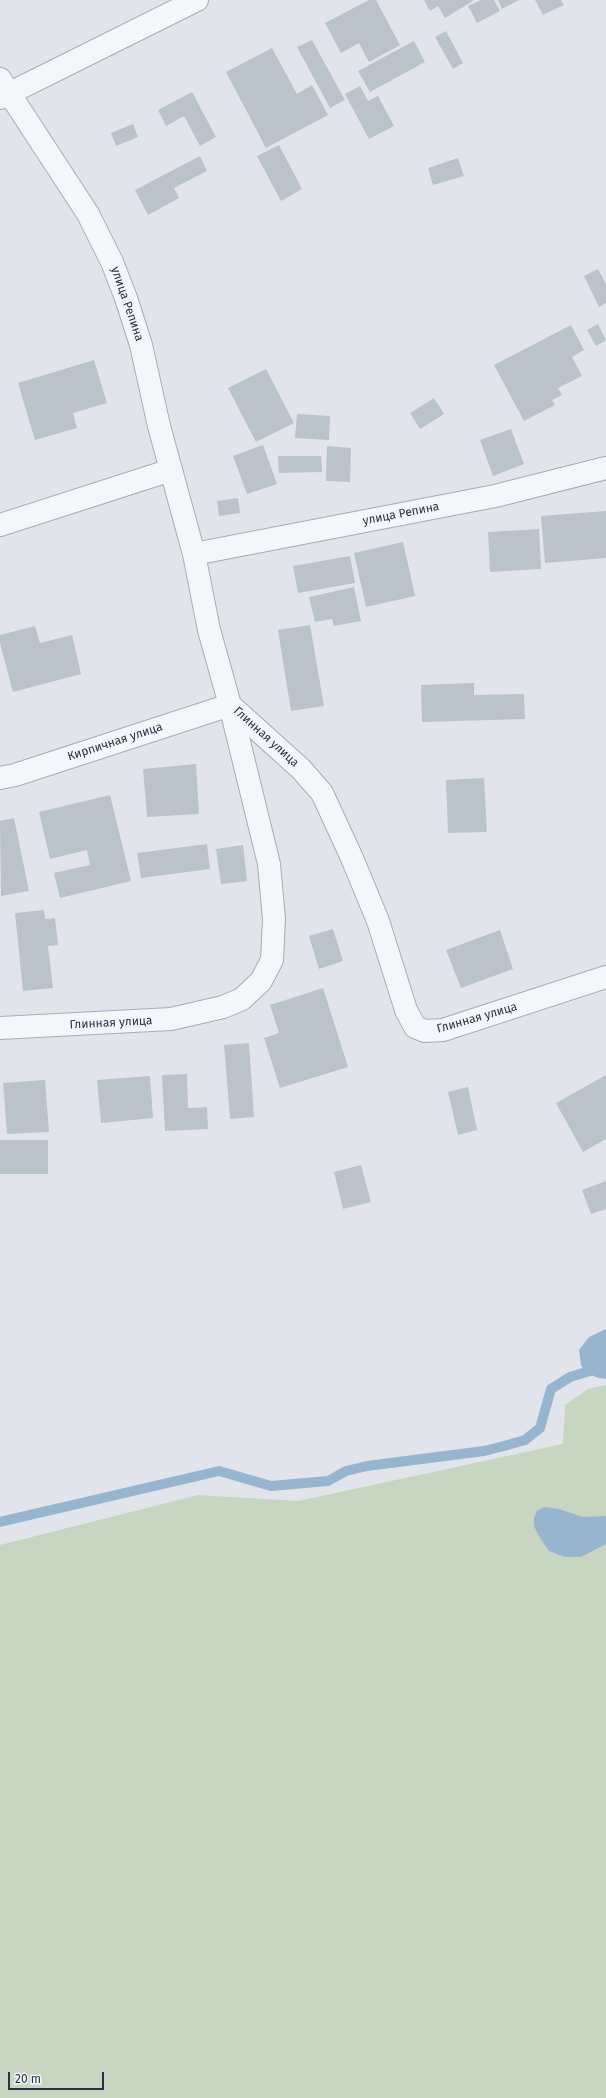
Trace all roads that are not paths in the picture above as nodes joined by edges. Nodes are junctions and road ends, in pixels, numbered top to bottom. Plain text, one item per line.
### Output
1 (196, 0) edge
2 (3, 90) edge
3 (606, 468) edge
4 (171, 470) junction
5 (0, 525) edge
6 (194, 554) junction
7 (230, 705) junction
8 (0, 778) edge
9 (606, 977) edge
10 (0, 1028) edge

1 - 2 street
2 - 4 street, улица Репина
3 - 6 street, улица Репина
4 - 5 street
4 - 6 street, улица Репина
6 - 7 street, улица Репина
7 - 8 street, Кирпичная улица
7 - 9 street, Глинная улица
7 - 10 street, Глинная улица

